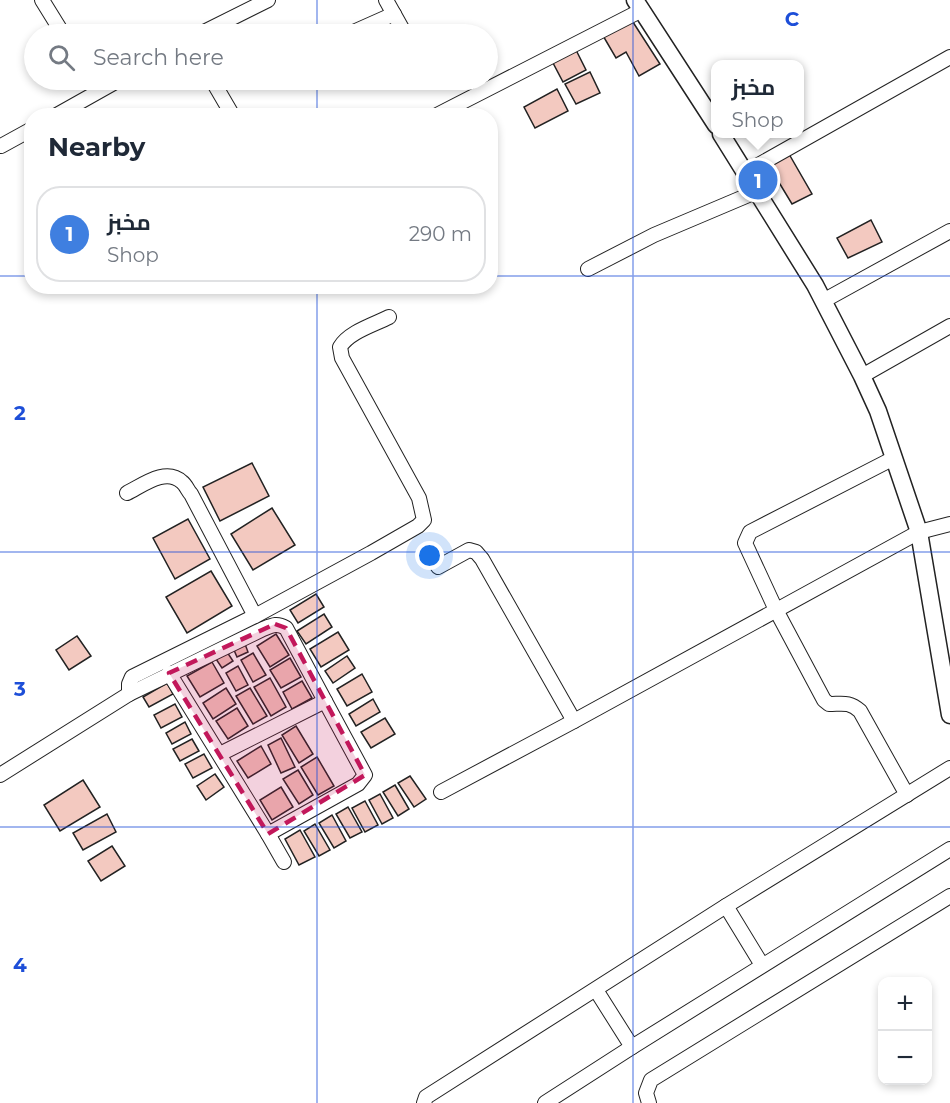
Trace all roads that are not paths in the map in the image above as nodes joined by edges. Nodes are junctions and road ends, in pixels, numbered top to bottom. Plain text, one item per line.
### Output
1 (42, 0) edge
2 (268, 0) edge
3 (386, 0) edge
4 (638, 5) edge
5 (394, 14) junction
6 (57, 24) edge
7 (220, 24) edge
8 (372, 24) edge
9 (400, 24) edge
10 (950, 57) edge
11 (498, 82) edge
12 (101, 90) edge
13 (218, 90) edge
14 (483, 90) edge
15 (97, 92) joint
16 (69, 108) edge
17 (228, 108) edge
18 (450, 108) edge
19 (711, 117) edge
20 (24, 133) edge
21 (724, 138) edge
22 (1, 146) edge
23 (746, 172) junction
24 (758, 191) junction
25 (950, 231) edge
26 (588, 269) dead end
27 (823, 301) junction
28 (388, 317) dead end
29 (950, 326) edge
30 (862, 376) junction
31 (894, 458) junction
32 (128, 493) dead end
33 (950, 524) edge
34 (919, 532) junction
35 (438, 567) dead end
36 (776, 610) junction
37 (255, 616) junction
38 (170, 673) junction
39 (129, 694) junction
40 (325, 701) junction
41 (950, 715) edge
42 (574, 721) junction
43 (220, 754) junction
44 (950, 768) edge
45 (0, 775) edge
46 (441, 792) dead end
47 (906, 795) junction
48 (268, 834) junction
49 (950, 849) edge
50 (284, 862) dead end
51 (950, 896) edge
52 (726, 906) junction
53 (762, 965) junction
54 (596, 990) junction
55 (632, 1047) junction
56 (424, 1103) edge
57 (545, 1103) edge
58 (649, 1103) edge

1 - 6 street
2 - 7 street
3 - 5 street
4 - 11 street
4 - 19 main road
5 - 8 street
5 - 9 street
10 - 23 street
12 - 15 street
13 - 17 street
14 - 18 street
15 - 16 street
20 - 22 street
21 - 23 main road
23 - 24 main road
24 - 26 street
24 - 27 main road
25 - 27 street
27 - 30 main road
28 - 37 street
29 - 30 street
30 - 31 main road
31 - 34 main road
31 - 36 street
32 - 37 street
33 - 34 street
34 - 36 street
34 - 41 main road
35 - 42 street
36 - 42 street
36 - 47 street
37 - 39 street
38 - 39 street
38 - 40 street
38 - 43 street
39 - 45 street
40 - 43 street
40 - 48 street
42 - 46 street
43 - 48 street
44 - 47 street
47 - 52 street
48 - 50 street
49 - 53 street
51 - 58 street
52 - 53 street
52 - 54 street
53 - 55 street
54 - 55 street
54 - 56 street
55 - 57 street

